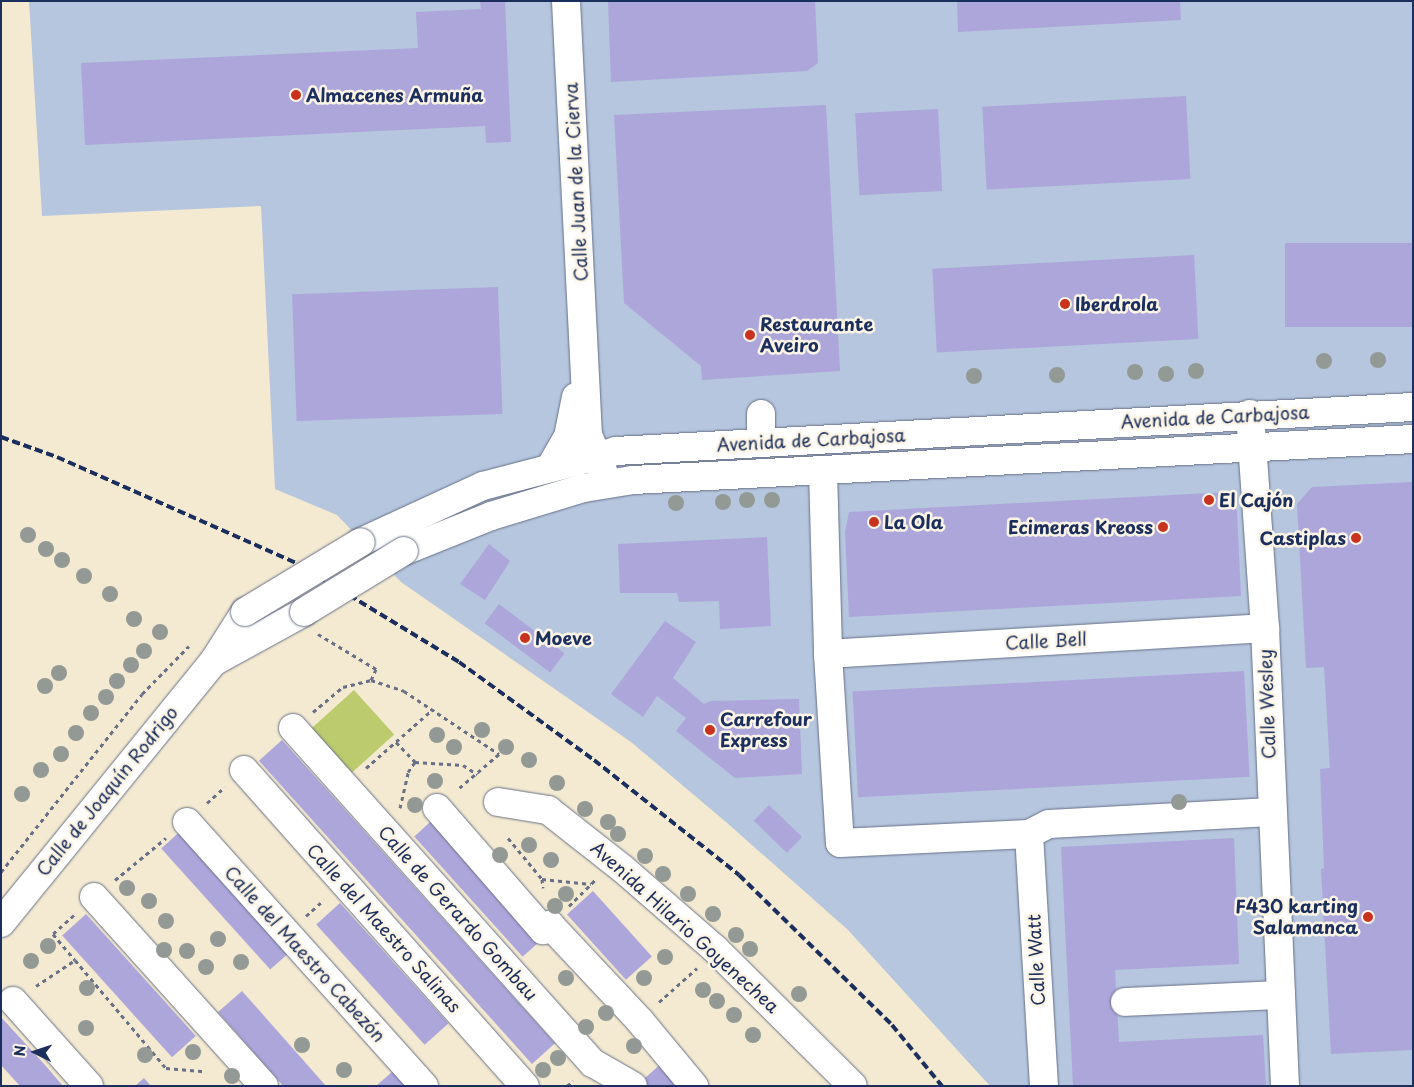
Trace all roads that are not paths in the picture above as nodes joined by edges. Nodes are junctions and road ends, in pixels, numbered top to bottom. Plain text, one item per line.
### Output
1 (566, 1) edge
2 (584, 364) junction
3 (1413, 407) edge
4 (761, 414) dead end
5 (1250, 414) junction
6 (1413, 439) edge
7 (761, 442) junction
8 (1252, 448) junction
9 (596, 455) junction
10 (551, 466) junction
11 (823, 471) junction
12 (608, 483) junction
13 (245, 612) joint
14 (309, 622) joint
15 (1264, 628) junction
16 (828, 654) junction
17 (214, 661) junction
18 (293, 728) dead end
19 (244, 770) dead end
20 (498, 802) dead end
21 (437, 808) road end
22 (1271, 812) junction
23 (187, 822) dead end
24 (1029, 834) junction
25 (94, 897) dead end
26 (1, 923) edge
27 (1280, 995) junction
28 (13, 1001) road end
29 (1125, 1002) dead end
30 (90, 1086) edge
31 (264, 1086) edge
32 (424, 1086) edge
33 (525, 1086) edge
34 (633, 1086) edge
35 (694, 1086) edge
36 (853, 1086) edge
37 (1044, 1086) edge
38 (1285, 1086) edge

1 - 2 street, Calle Juan de la Cierva
2 - 9 street, Calle Juan de la Cierva
2 - 10 street, Calle Juan de la Cierva
3 - 5 street, Avenida de Carbajosa
4 - 7 street
5 - 7 street, Avenida de Carbajosa
5 - 8 street, Calle Wesley
6 - 8 street, Avenida de Carbajosa
7 - 9 street, Avenida de Carbajosa
8 - 11 street, Avenida de Carbajosa
8 - 15 street, Calle Wesley
9 - 10 street, Avenida de Carbajosa
9 - 12 street, Calle Juan de la Cierva
10 - 13 street, Avenida de Carbajosa, bridge
11 - 12 street, Avenida de Carbajosa
11 - 16 street
12 - 14 street, Avenida de Carbajosa, bridge
13 - 17 street, Calle de Joaquín Rodrigo
14 - 17 street, Calle de Joaquín Rodrigo
15 - 16 street, Calle Bell
15 - 22 street, Calle Wesley
16 - 24 street
17 - 26 street, Calle de Joaquín Rodrigo
18 - 34 street, Calle de Gerardo Gombau
19 - 33 street, Calle del Maestro Salinas
20 - 36 street, Avenida Hilario Goyenechea
21 - 35 street
22 - 24 street
22 - 27 street, Calle Wesley
23 - 32 street, Calle del Maestro Cabezón
24 - 37 street, Calle Watt
25 - 31 street
27 - 29 street
27 - 38 street, Calle Wesley
28 - 30 street

